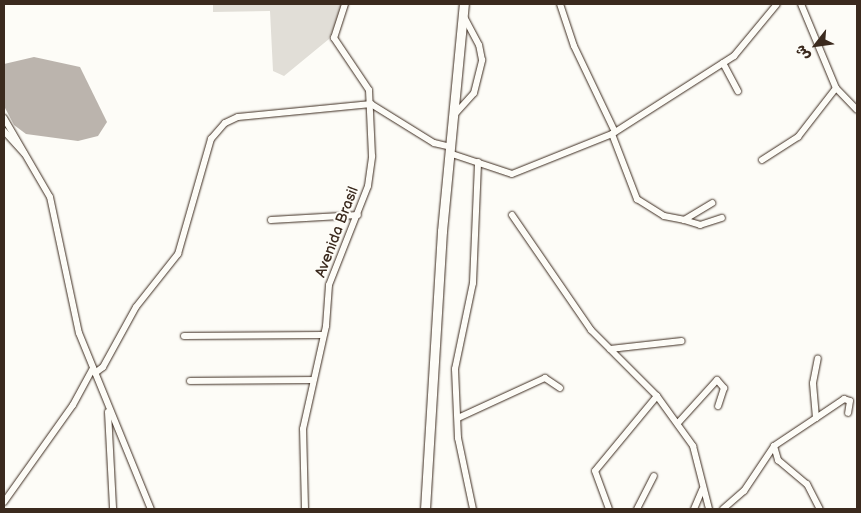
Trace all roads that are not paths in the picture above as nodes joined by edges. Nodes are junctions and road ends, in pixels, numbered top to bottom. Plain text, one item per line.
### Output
1 (345, 4) edge
2 (464, 4) edge
3 (560, 4) edge
4 (777, 4) edge
5 (801, 4) edge
6 (463, 15) junction
7 (723, 63) junction
8 (836, 88) junction
9 (738, 91) dead end
10 (371, 104) junction
11 (857, 110) edge
12 (455, 114) junction
13 (4, 118) edge
14 (4, 131) edge
15 (614, 133) junction
16 (450, 150) junction
17 (24, 153) junction
18 (762, 160) dead end
19 (478, 162) junction
20 (712, 203) dead end
21 (358, 215) junction
22 (512, 215) dead end
23 (722, 218) dead end
24 (272, 220) dead end
25 (684, 220) junction
26 (323, 335) junction
27 (184, 336) dead end
28 (682, 342) dead end
29 (610, 349) junction
30 (818, 358) dead end
31 (94, 370) junction
32 (312, 380) junction
33 (190, 381) dead end
34 (560, 388) dead end
35 (657, 396) junction
36 (718, 406) dead end
37 (108, 409) junction
38 (848, 413) dead end
39 (458, 418) junction
40 (816, 418) junction
41 (678, 423) junction
42 (774, 446) junction
43 (654, 476) dead end
44 (702, 490) junction
45 (4, 502) edge
46 (113, 509) edge
47 (151, 509) edge
48 (305, 509) edge
49 (424, 509) edge
50 (473, 509) edge
51 (609, 509) edge
52 (637, 509) edge
53 (694, 509) edge
54 (708, 509) edge
55 (723, 509) edge
56 (820, 509) edge

1 - 10 street, Avenida Brasil
2 - 6 main road
3 - 15 street
4 - 7 street
5 - 8 street
6 - 12 main road
6 - 12 street
7 - 9 street
7 - 15 street
8 - 11 street
8 - 18 street
10 - 16 street
10 - 21 street, Avenida Brasil
10 - 31 street
12 - 16 main road
13 - 17 street
14 - 17 street
15 - 19 street
15 - 25 street
16 - 19 street
16 - 49 main road
17 - 31 street
19 - 39 street
20 - 25 street
21 - 24 street
21 - 26 street, Avenida Brasil
22 - 29 street
23 - 25 street
26 - 27 street
26 - 32 street, Avenida Brasil
28 - 29 street
29 - 35 street
30 - 40 street
31 - 37 street
31 - 45 street
32 - 33 street
32 - 48 street, Avenida Brasil
34 - 39 street
35 - 41 street
35 - 51 street
36 - 41 street
37 - 46 street
37 - 47 street
38 - 40 street
39 - 50 street
40 - 42 street
41 - 44 street
42 - 55 street
42 - 56 street
43 - 52 street
44 - 53 street
44 - 54 street

